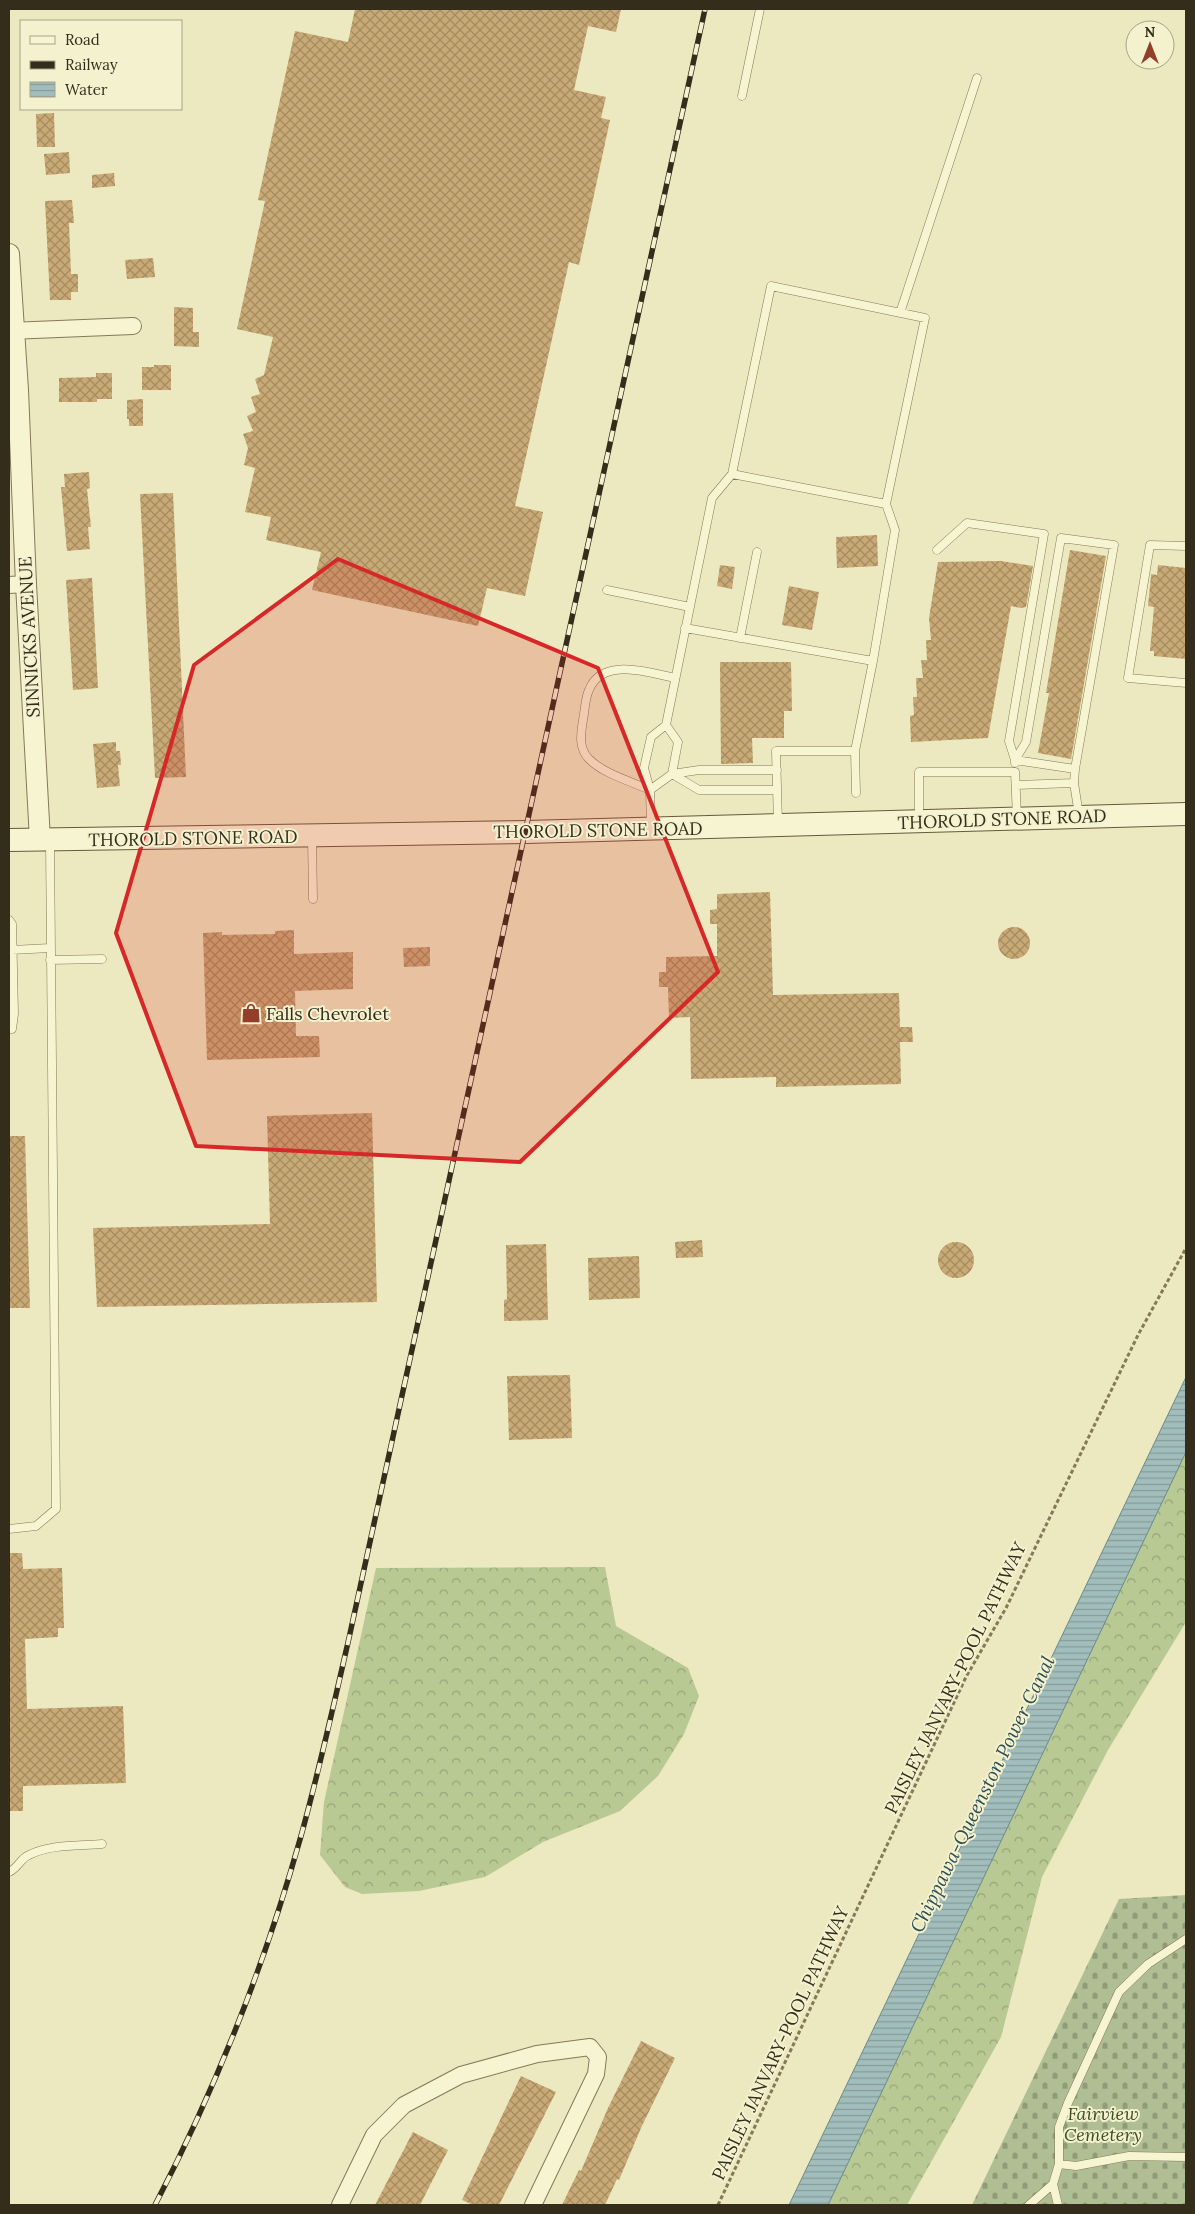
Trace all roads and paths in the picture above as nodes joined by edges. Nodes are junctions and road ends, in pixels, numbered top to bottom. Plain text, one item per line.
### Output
1 (760, 9) edge
2 (977, 78) dead end
3 (742, 96) dead end
4 (9, 254) edge
5 (900, 313) junction
6 (133, 326) dead end
7 (11, 331) edge
8 (732, 474) junction
9 (886, 504) junction
10 (1186, 546) edge
11 (937, 550) dead end
12 (757, 552) dead end
13 (17, 584) edge
14 (607, 590) dead end
15 (690, 607) junction
16 (685, 628) junction
17 (740, 638) junction
18 (873, 662) junction
19 (675, 678) junction
20 (1186, 684) edge
21 (666, 725) junction
22 (855, 751) junction
23 (1015, 760) junction
24 (1075, 769) junction
25 (777, 770) junction
26 (1015, 772) junction
27 (672, 774) junction
28 (1074, 783) junction
29 (1016, 785) junction
30 (650, 790) junction
31 (777, 790) junction
32 (856, 793) dead end
33 (1186, 814) edge
34 (1080, 817) junction
35 (1017, 819) junction
36 (919, 822) junction
37 (778, 826) junction
38 (651, 829) junction
39 (312, 836) junction
40 (9, 840) edge
41 (45, 840) junction
42 (313, 899) dead end
43 (9, 920) edge
44 (50, 948) junction
45 (12, 950) junction
46 (102, 959) dead end
47 (50, 960) junction
48 (9, 1028) edge
49 (1186, 1248) edge
50 (9, 1529) edge
51 (102, 1844) dead end
52 (9, 1872) edge
53 (1186, 1939) edge
54 (1186, 2157) edge
55 (1059, 2164) junction
56 (1053, 2184) junction
57 (340, 2205) edge
58 (534, 2205) edge
59 (718, 2205) edge
60 (1029, 2205) edge
61 (1058, 2205) edge

1 - 3 lane
2 - 5 lane
4 - 7 street, SINNICKS AVENUE
5 - 8 lane
5 - 9 lane
6 - 7 street
7 - 13 street, SINNICKS AVENUE
8 - 9 lane
8 - 15 lane
9 - 18 lane
10 - 20 lane
11 - 23 lane
12 - 17 lane
13 - 41 street, SINNICKS AVENUE
14 - 15 lane
15 - 16 lane
16 - 17 lane
16 - 19 lane
17 - 18 lane
18 - 22 lane
19 - 21 lane
19 - 30 lane
21 - 27 lane
21 - 30 lane
22 - 25 lane
22 - 32 lane
23 - 24 lane
23 - 24 lane
23 - 26 lane
24 - 28 lane
25 - 27 lane
25 - 31 lane
26 - 29 lane
26 - 36 lane
27 - 30 lane
27 - 31 lane
28 - 29 lane
28 - 34 lane
29 - 35 lane
30 - 38 lane
31 - 37 lane
33 - 34 main road, THOROLD STONE ROAD
34 - 35 main road, THOROLD STONE ROAD
35 - 36 main road, THOROLD STONE ROAD
36 - 37 main road, THOROLD STONE ROAD
37 - 38 main road, THOROLD STONE ROAD
38 - 39 main road, THOROLD STONE ROAD
39 - 41 main road, THOROLD STONE ROAD
39 - 42 lane
40 - 41 main road, THOROLD STONE ROAD
41 - 44 lane
43 - 45 lane
44 - 45 lane
44 - 47 lane
45 - 48 lane
46 - 47 lane
47 - 50 lane
49 - 59 path, PAISLEY JANVARY-POOL PATHWAY
51 - 52 lane
53 - 55 lane
54 - 55 lane
55 - 56 lane
56 - 60 lane
56 - 61 lane
57 - 58 street

